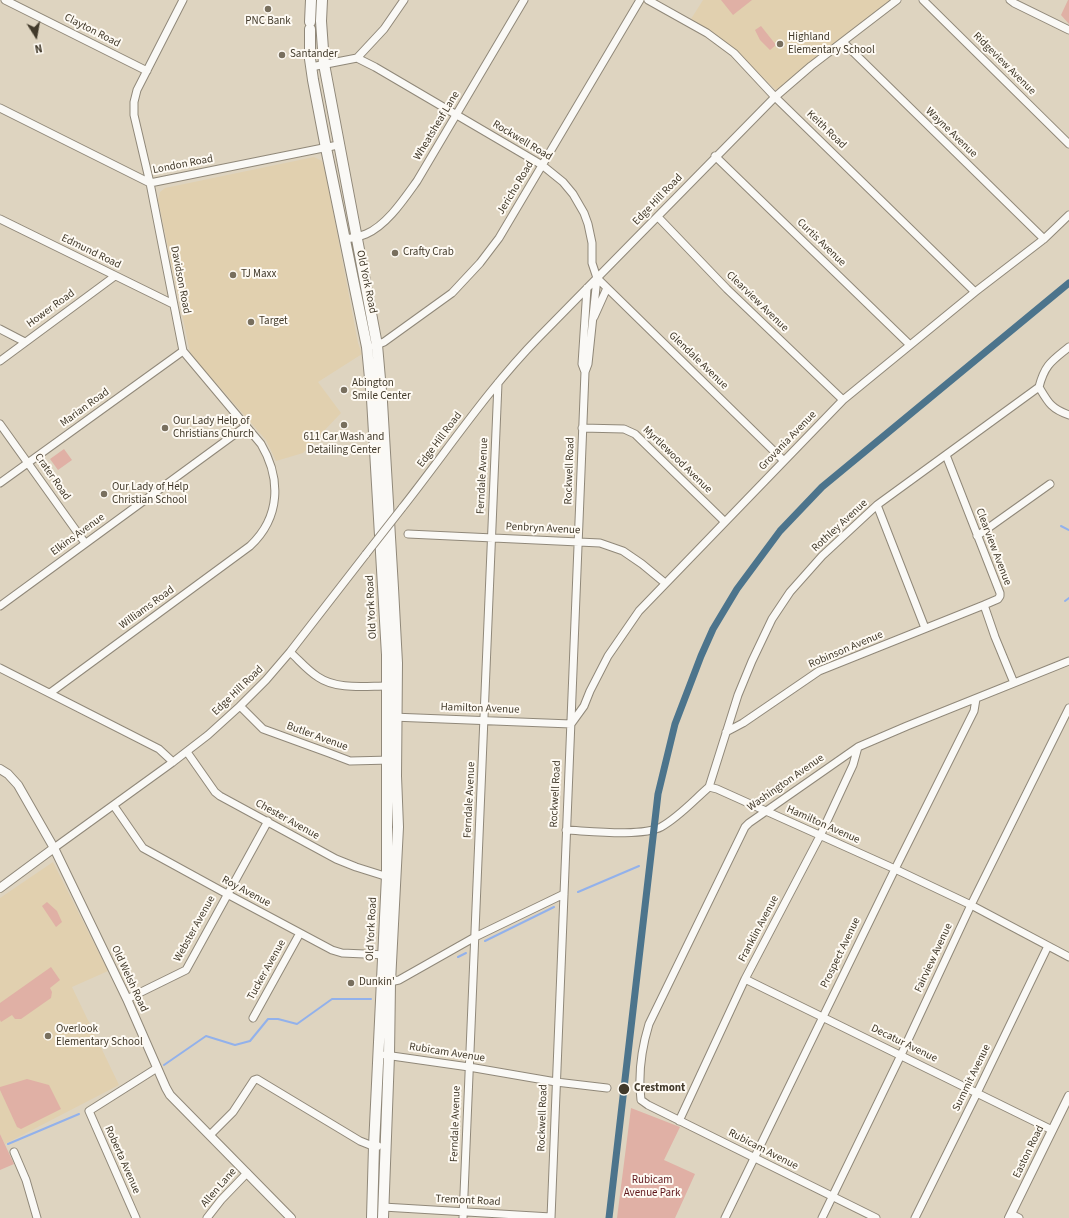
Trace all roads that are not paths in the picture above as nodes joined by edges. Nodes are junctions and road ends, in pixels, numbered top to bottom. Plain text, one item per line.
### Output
1 (5, 0) edge
2 (183, 0) edge
3 (311, 0) edge
4 (322, 0) edge
5 (404, 0) edge
6 (524, 0) edge
7 (640, 0) edge
8 (648, 0) edge
9 (896, 0) edge
10 (923, 0) edge
11 (1010, 0) edge
12 (1069, 30) edge
13 (843, 42) junction
14 (357, 58) junction
15 (324, 64) junction
16 (311, 67) junction
17 (147, 71) junction
18 (775, 96) junction
19 (0, 108) edge
20 (456, 115) junction
21 (1069, 144) edge
22 (338, 145) junction
23 (326, 148) junction
24 (716, 156) junction
25 (542, 165) junction
26 (150, 183) junction
27 (1069, 215) edge
28 (658, 217) junction
29 (0, 219) edge
30 (357, 237) junction
31 (1044, 239) junction
32 (345, 240) junction
33 (115, 276) junction
34 (597, 278) junction
35 (587, 288) junction
36 (607, 288) junction
37 (975, 292) junction
38 (173, 304) junction
39 (591, 324) junction
40 (0, 329) edge
41 (25, 342) junction
42 (372, 346) junction
43 (910, 346) junction
44 (1069, 347) edge
45 (182, 351) junction
46 (0, 361) edge
47 (585, 372) junction
48 (498, 383) junction
49 (1039, 387) junction
50 (843, 400) junction
51 (1069, 415) edge
52 (0, 424) edge
53 (246, 426) junction
54 (582, 428) junction
55 (946, 455) junction
56 (784, 461) junction
57 (28, 463) junction
58 (0, 483) edge
59 (1050, 484) dead end
60 (877, 506) junction
61 (725, 522) junction
62 (408, 534) dead end
63 (977, 536) junction
64 (491, 538) junction
65 (256, 541) joint
66 (578, 542) junction
67 (85, 543) junction
68 (665, 583) junction
69 (984, 605) junction
70 (0, 606) edge
71 (925, 628) junction
72 (290, 652) junction
73 (1069, 661) edge
74 (0, 668) edge
75 (1014, 683) junction
76 (387, 686) junction
77 (50, 693) junction
78 (976, 699) junction
79 (240, 706) junction
80 (1069, 708) edge
81 (392, 717) junction
82 (485, 720) junction
83 (571, 724) junction
84 (726, 732) junction
85 (858, 747) junction
86 (187, 752) junction
87 (392, 760) junction
88 (173, 762) junction
89 (0, 769) edge
90 (709, 787) junction
91 (114, 806) junction
92 (766, 811) junction
93 (268, 821) junction
94 (566, 830) junction
95 (820, 836) junction
96 (54, 848) junction
97 (895, 869) junction
98 (391, 878) junction
99 (0, 888) edge
100 (227, 894) junction
101 (564, 894) junction
102 (970, 905) junction
103 (300, 933) junction
104 (475, 937) junction
105 (1048, 946) junction
106 (387, 955) junction
107 (1069, 957) edge
108 (745, 979) junction
109 (390, 982) junction
110 (127, 999) junction
111 (822, 1016) junction
112 (254, 1018) dead end
113 (379, 1054) junction
114 (390, 1055) junction
115 (901, 1055) junction
116 (469, 1067) junction
117 (157, 1068) junction
118 (556, 1082) junction
119 (607, 1088) dead end
120 (977, 1093) junction
121 (1069, 1096) edge
122 (641, 1100) joint
123 (679, 1121) junction
124 (1052, 1130) junction
125 (210, 1135) junction
126 (374, 1146) junction
127 (386, 1147) junction
128 (14, 1152) dead end
129 (755, 1158) junction
130 (246, 1173) junction
131 (832, 1197) junction
132 (383, 1207) junction
133 (464, 1215) edge
134 (1010, 1216) edge
135 (37, 1218) edge
136 (136, 1218) edge
137 (207, 1218) edge
138 (292, 1218) edge
139 (372, 1218) edge
140 (382, 1218) edge
141 (551, 1218) edge
142 (725, 1218) edge
143 (822, 1218) edge
144 (876, 1218) edge
145 (915, 1218) edge
146 (1019, 1218) edge

1 - 17 street, Clayton Road
2 - 17 street, Davidson Road
3 - 16 highway, Old York Road
4 - 15 highway, Old York Road
5 - 14 street
6 - 20 street, Wheatsheaf Lane
7 - 25 street, Jericho Road
8 - 18 street, Keith Road
9 - 13 street, Edge Hill Road
10 - 21 street, Ridgeview Avenue
11 - 12 street
13 - 18 street, Edge Hill Road
13 - 31 street, Wayne Avenue
14 - 15 street
14 - 20 street, Rockwell Road
15 - 16 street
15 - 22 highway, Old York Road
16 - 23 highway, Old York Road
17 - 26 street, Davidson Road
18 - 24 street, Edge Hill Road
18 - 37 street, Keith Road
19 - 26 street, London Road
20 - 25 street, Rockwell Road
20 - 30 street, Wheatsheaf Lane
22 - 23 street, London Road
22 - 30 highway, Old York Road
23 - 26 street, London Road
23 - 32 highway, Old York Road
24 - 28 street, Edge Hill Road
24 - 43 street, Curtis Avenue
25 - 34 street, Rockwell Road
25 - 42 street, Jericho Road
26 - 38 street, Davidson Road
27 - 31 street, Grovania Avenue
28 - 34 street, Edge Hill Road
28 - 50 street, Clearview Avenue
29 - 33 street, Edmund Road
30 - 32 street, Wheatsheaf Lane
30 - 42 highway, Old York Road
31 - 37 street, Grovania Avenue
32 - 42 highway, Old York Road
33 - 38 street, Edmund Road
33 - 41 street, Hower Road
34 - 35 street, Edge Hill Road
34 - 36 street, Glendale Avenue
34 - 39 street, Rockwell Road
35 - 47 street, Rockwell Road
35 - 48 street, Edge Hill Road
36 - 39 street, Rockwell Road
36 - 56 street, Glendale Avenue
37 - 43 street, Grovania Avenue
38 - 45 street, Davidson Road
39 - 47 street, Rockwell Road
40 - 41 street
41 - 46 street, Hower Road
42 - 76 highway, Old York Road
42 - 81 highway, Old York Road
43 - 50 street, Grovania Avenue
44 - 49 street
45 - 53 street, Davidson Road
45 - 57 street, Marian Road
47 - 54 street, Rockwell Road
48 - 64 street, Ferndale Avenue
48 - 72 street, Edge Hill Road, bridge
49 - 51 street
49 - 55 street, Rothley Avenue
50 - 56 street, Grovania Avenue
52 - 57 street, Crater Road
53 - 65 street, Davidson Road
53 - 67 street, Elkins Avenue
54 - 61 street, Myrtlewood Avenue
54 - 66 street, Rockwell Road
55 - 60 street, Rothley Avenue
55 - 63 street, Clearview Avenue
56 - 61 street, Grovania Avenue
57 - 58 street, Marian Road
57 - 67 street, Crater Road
59 - 63 street
60 - 71 street
60 - 84 street, Rothley Avenue
61 - 68 street, Grovania Avenue
62 - 64 street, Penbryn Avenue
63 - 69 street, Clearview Avenue
64 - 66 street, Penbryn Avenue
64 - 82 street, Ferndale Avenue
65 - 77 street, Williams Road
66 - 68 street, Penbryn Avenue
66 - 83 street, Rockwell Road
67 - 70 street, Elkins Avenue
68 - 83 street, Grovania Avenue
69 - 71 street, Robinson Avenue
69 - 75 street
71 - 84 street, Robinson Avenue
72 - 76 street
72 - 79 street, Edge Hill Road
73 - 75 street, Washington Avenue
74 - 77 street
75 - 78 street, Washington Avenue
76 - 81 highway, Old York Road
77 - 88 street
78 - 85 street, Washington Avenue
78 - 97 street, Prospect Avenue
79 - 86 street, Edge Hill Road
79 - 87 street, Butler Avenue
80 - 102 street, Fairview Avenue
81 - 82 street, Hamilton Avenue
81 - 87 highway, Old York Road
82 - 83 street, Hamilton Avenue
82 - 104 street, Ferndale Avenue
83 - 94 street, Rockwell Road
84 - 90 street, Rothley Avenue
85 - 92 street, Washington Avenue
85 - 95 street, Franklin Avenue
86 - 88 street, Edge Hill Road
86 - 93 street, Chester Avenue
87 - 98 highway, Old York Road
88 - 91 street, Edge Hill Road
89 - 96 main road, Old Welsh Road
90 - 92 street, Hamilton Avenue
90 - 94 street
91 - 96 street, Edge Hill Road
91 - 100 street, Roy Avenue
92 - 95 street, Hamilton Avenue
92 - 122 street, Washington Avenue
93 - 98 street, Chester Avenue
93 - 100 street, Webster Avenue
94 - 101 street, Rockwell Road
95 - 97 street, Hamilton Avenue
95 - 108 street, Franklin Avenue
96 - 99 main road, Edge Hill Road
96 - 110 main road, Old Welsh Road
97 - 102 street, Hamilton Avenue
97 - 111 street, Prospect Avenue
98 - 106 highway, Old York Road
100 - 103 street, Roy Avenue
100 - 110 street, Webster Avenue
101 - 104 street
101 - 118 street, Rockwell Road
102 - 105 street, Hamilton Avenue
102 - 115 street, Fairview Avenue
103 - 106 street, Roy Avenue
103 - 112 street, Tucker Avenue
104 - 109 street
104 - 116 street, Ferndale Avenue
105 - 107 street, Hamilton Avenue
105 - 120 street, Summit Avenue
106 - 109 highway, Old York Road
106 - 113 highway, Old York Road
108 - 111 street, Decatur Avenue
108 - 123 street, Franklin Avenue
109 - 114 highway, Old York Road
110 - 117 main road, Old Welsh Road
111 - 115 street, Decatur Avenue
111 - 129 street, Prospect Avenue
113 - 114 street, Rubicam Avenue
113 - 126 highway, Old York Road
114 - 116 street, Rubicam Avenue
114 - 127 highway, Old York Road
115 - 120 street, Decatur Avenue
115 - 131 street, Fairview Avenue
116 - 118 street, Rubicam Avenue
116 - 133 street, Ferndale Avenue
117 - 125 main road, Old Welsh Road
117 - 136 street, Roberta Avenue
118 - 119 street, Rubicam Avenue
118 - 141 street, Rockwell Road
120 - 124 street, Decatur Avenue
120 - 145 street, Summit Avenue
121 - 124 main road, Easton Road
122 - 123 street, Rubicam Avenue
123 - 129 street, Rubicam Avenue
124 - 134 main road, Easton Road
125 - 126 street
125 - 130 main road, Old Welsh Road
126 - 127 street
126 - 139 highway, Old York Road
127 - 132 highway, Old York Road
128 - 135 street
129 - 131 street, Rubicam Avenue
129 - 142 street, Prospect Avenue
130 - 137 street, Allen Lane
130 - 138 main road, Old Welsh Road
131 - 143 street, Fairview Avenue
131 - 144 street, Rubicam Avenue
132 - 133 street, Tremont Road
132 - 140 highway, Old York Road
133 - 141 street, Tremont Road
134 - 146 street

